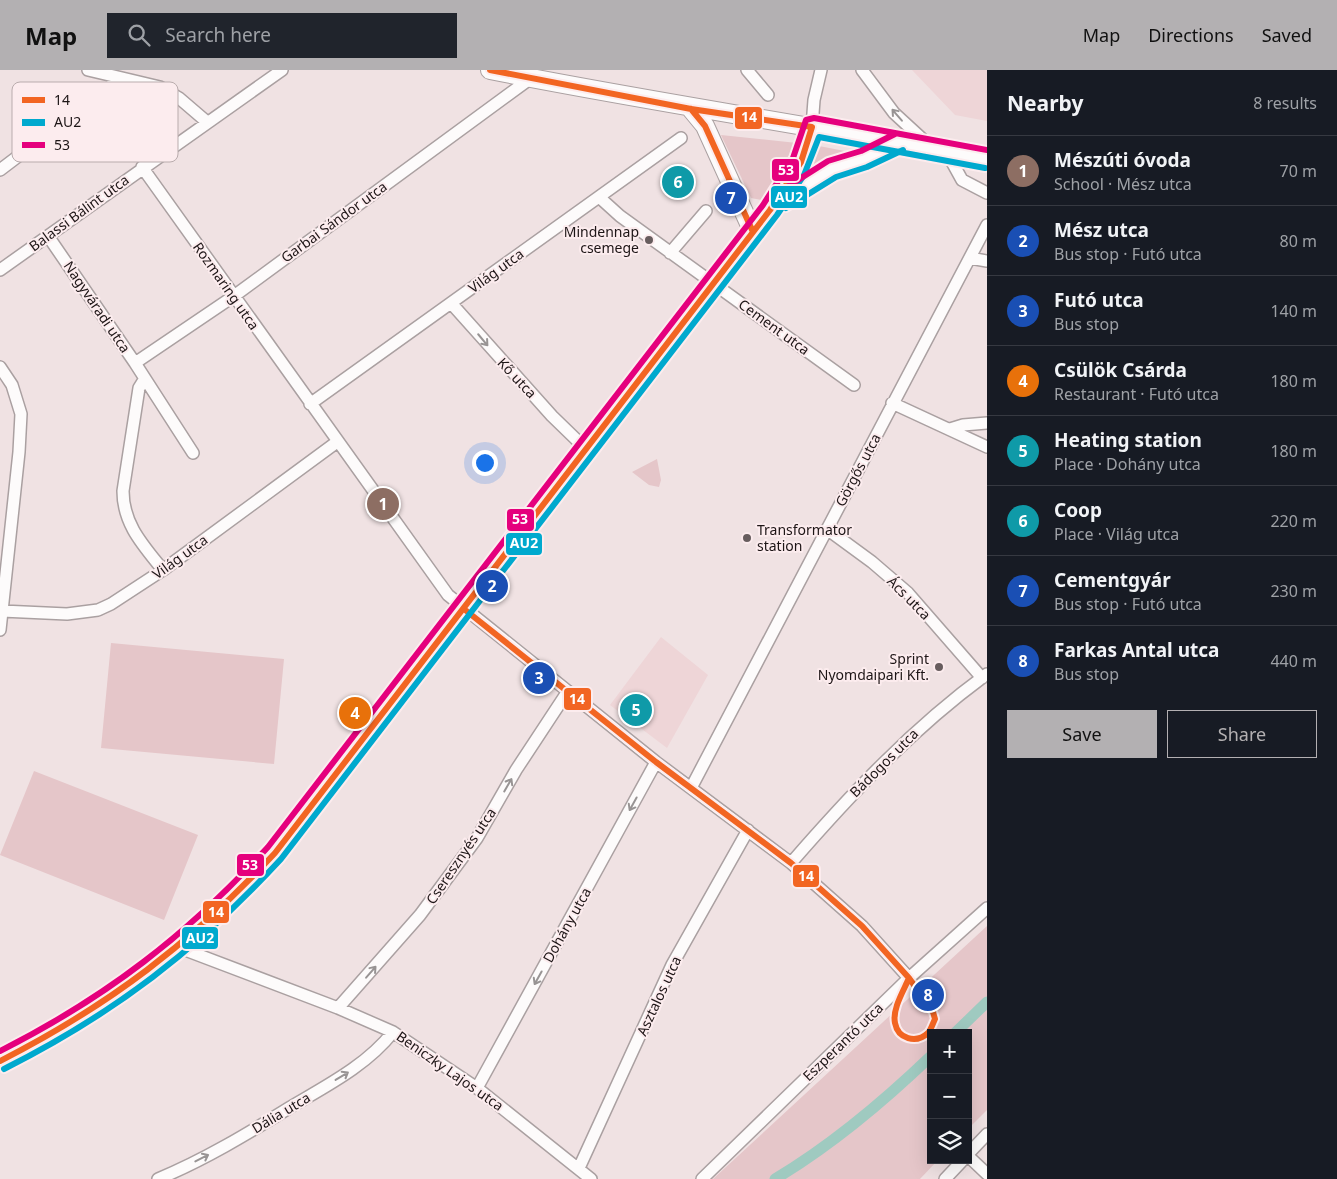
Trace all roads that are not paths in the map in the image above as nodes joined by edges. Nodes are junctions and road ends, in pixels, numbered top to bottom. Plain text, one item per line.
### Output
1 (88, 70) edge
2 (282, 70) edge
3 (490, 70) edge
4 (747, 70) edge
5 (821, 70) edge
6 (862, 70) edge
7 (121, 78) junction
8 (531, 78) junction
9 (116, 82) edge
10 (138, 82) edge
11 (768, 95) dead end
12 (178, 97) edge
13 (691, 109) junction
14 (207, 122) junction
15 (812, 127) junction
16 (681, 138) dead end
17 (178, 142) edge
18 (900, 142) junction
19 (939, 149) junction
20 (987, 159) edge
21 (12, 161) edge
22 (149, 162) edge
23 (142, 167) junction
24 (0, 170) edge
25 (987, 193) edge
26 (599, 197) junction
27 (773, 206) junction
28 (706, 210) dead end
29 (987, 225) edge
30 (753, 232) junction
31 (48, 236) junction
32 (670, 253) junction
33 (970, 258) junction
34 (987, 261) edge
35 (0, 270) edge
36 (713, 284) junction
37 (234, 296) junction
38 (451, 303) junction
39 (135, 363) junction
40 (0, 367) edge
41 (144, 380) junction
42 (854, 384) dead end
43 (892, 403) junction
44 (310, 404) junction
45 (987, 423) edge
46 (950, 429) junction
47 (337, 442) junction
48 (987, 447) edge
49 (586, 448) junction
50 (193, 453) dead end
51 (827, 529) junction
52 (162, 570) junction
53 (464, 609) junction
54 (2, 611) junction
55 (0, 630) edge
56 (984, 676) edge
57 (568, 691) junction
58 (656, 762) junction
59 (692, 788) junction
60 (748, 830) junction
61 (791, 863) junction
62 (987, 908) edge
63 (180, 948) junction
64 (909, 978) junction
65 (338, 1008) junction
66 (393, 1032) junction
67 (0, 1062) edge
68 (477, 1088) junction
69 (987, 1134) edge
70 (972, 1151) edge
71 (972, 1159) edge
72 (959, 1164) edge
73 (579, 1168) junction
74 (987, 1174) edge
75 (158, 1179) edge
76 (592, 1179) edge
77 (702, 1179) edge
78 (945, 1179) edge

1 - 7 street
2 - 14 street, Balassi Bálint utca
3 - 8 main road
4 - 11 street
5 - 15 street
19 -> 6 street
7 - 9 street
7 - 10 street
8 - 13 main road
8 - 37 street, Garbai Sándor utca
12 - 14 street
13 - 15 main road
13 - 30 main road
14 - 17 street, Balassi Bálint utca
15 - 18 main road
15 - 27 main road
16 - 26 street, Világ utca
18 - 19 main road
18 - 27 main road
19 - 20 main road
19 - 25 street
21 - 24 street
22 - 23 street, Balassi Bálint utca
23 - 31 street, Balassi Bálint utca
23 - 37 street, Rozmaring utca
26 - 32 street, Cement utca
26 - 38 street, Világ utca
27 - 30 main road
28 - 32 street
29 - 33 street, Görgős utca
30 - 36 main road
31 - 35 street, Balassi Bálint utca
31 - 39 street, Nagyváradi utca
32 - 36 street, Cement utca
33 - 34 street
33 - 43 street, Görgős utca
36 - 42 street, Cement utca
36 - 49 main road
37 - 39 street, Garbai Sándor utca
37 - 44 street, Rozmaring utca
38 - 44 street, Világ utca
38 -> 49 street, Kő utca
39 - 41 street, Nagyváradi utca
40 - 54 street
41 - 50 street, Nagyváradi utca
41 - 52 street
43 - 46 street
43 - 51 street, Görgős utca
44 - 47 street, Rozmaring utca
45 - 46 street
46 - 48 street
47 - 52 street, Világ utca
47 - 53 street, Rozmaring utca
49 - 53 main road
51 - 56 street, Ács utca
51 - 59 street, Görgős utca
52 - 54 street, Világ utca
53 - 57 street, Rozmaring utca
53 - 63 main road
54 - 55 street
56 - 61 street, Bádogos utca
57 - 58 street, Rozmaring utca
65 -> 57 street, Cseresznyés utca
58 - 59 street, Rozmaring utca
58 -> 68 street, Dohány utca
59 - 60 street, Rozmaring utca
60 - 61 street, Rozmaring utca
60 - 73 street, Asztalos utca
61 - 64 street, Rozmaring utca
62 - 64 street, Eszperantó utca
63 - 65 street, Beniczky Lajos utca
63 - 67 main road
64 - 77 street, Eszperantó utca
65 - 66 street, Beniczky Lajos utca
66 - 68 street, Beniczky Lajos utca
75 -> 66 street, Dália utca
68 - 73 street, Beniczky Lajos utca
69 - 70 street
71 - 74 street
72 - 78 street
73 - 76 street, Beniczky Lajos utca

